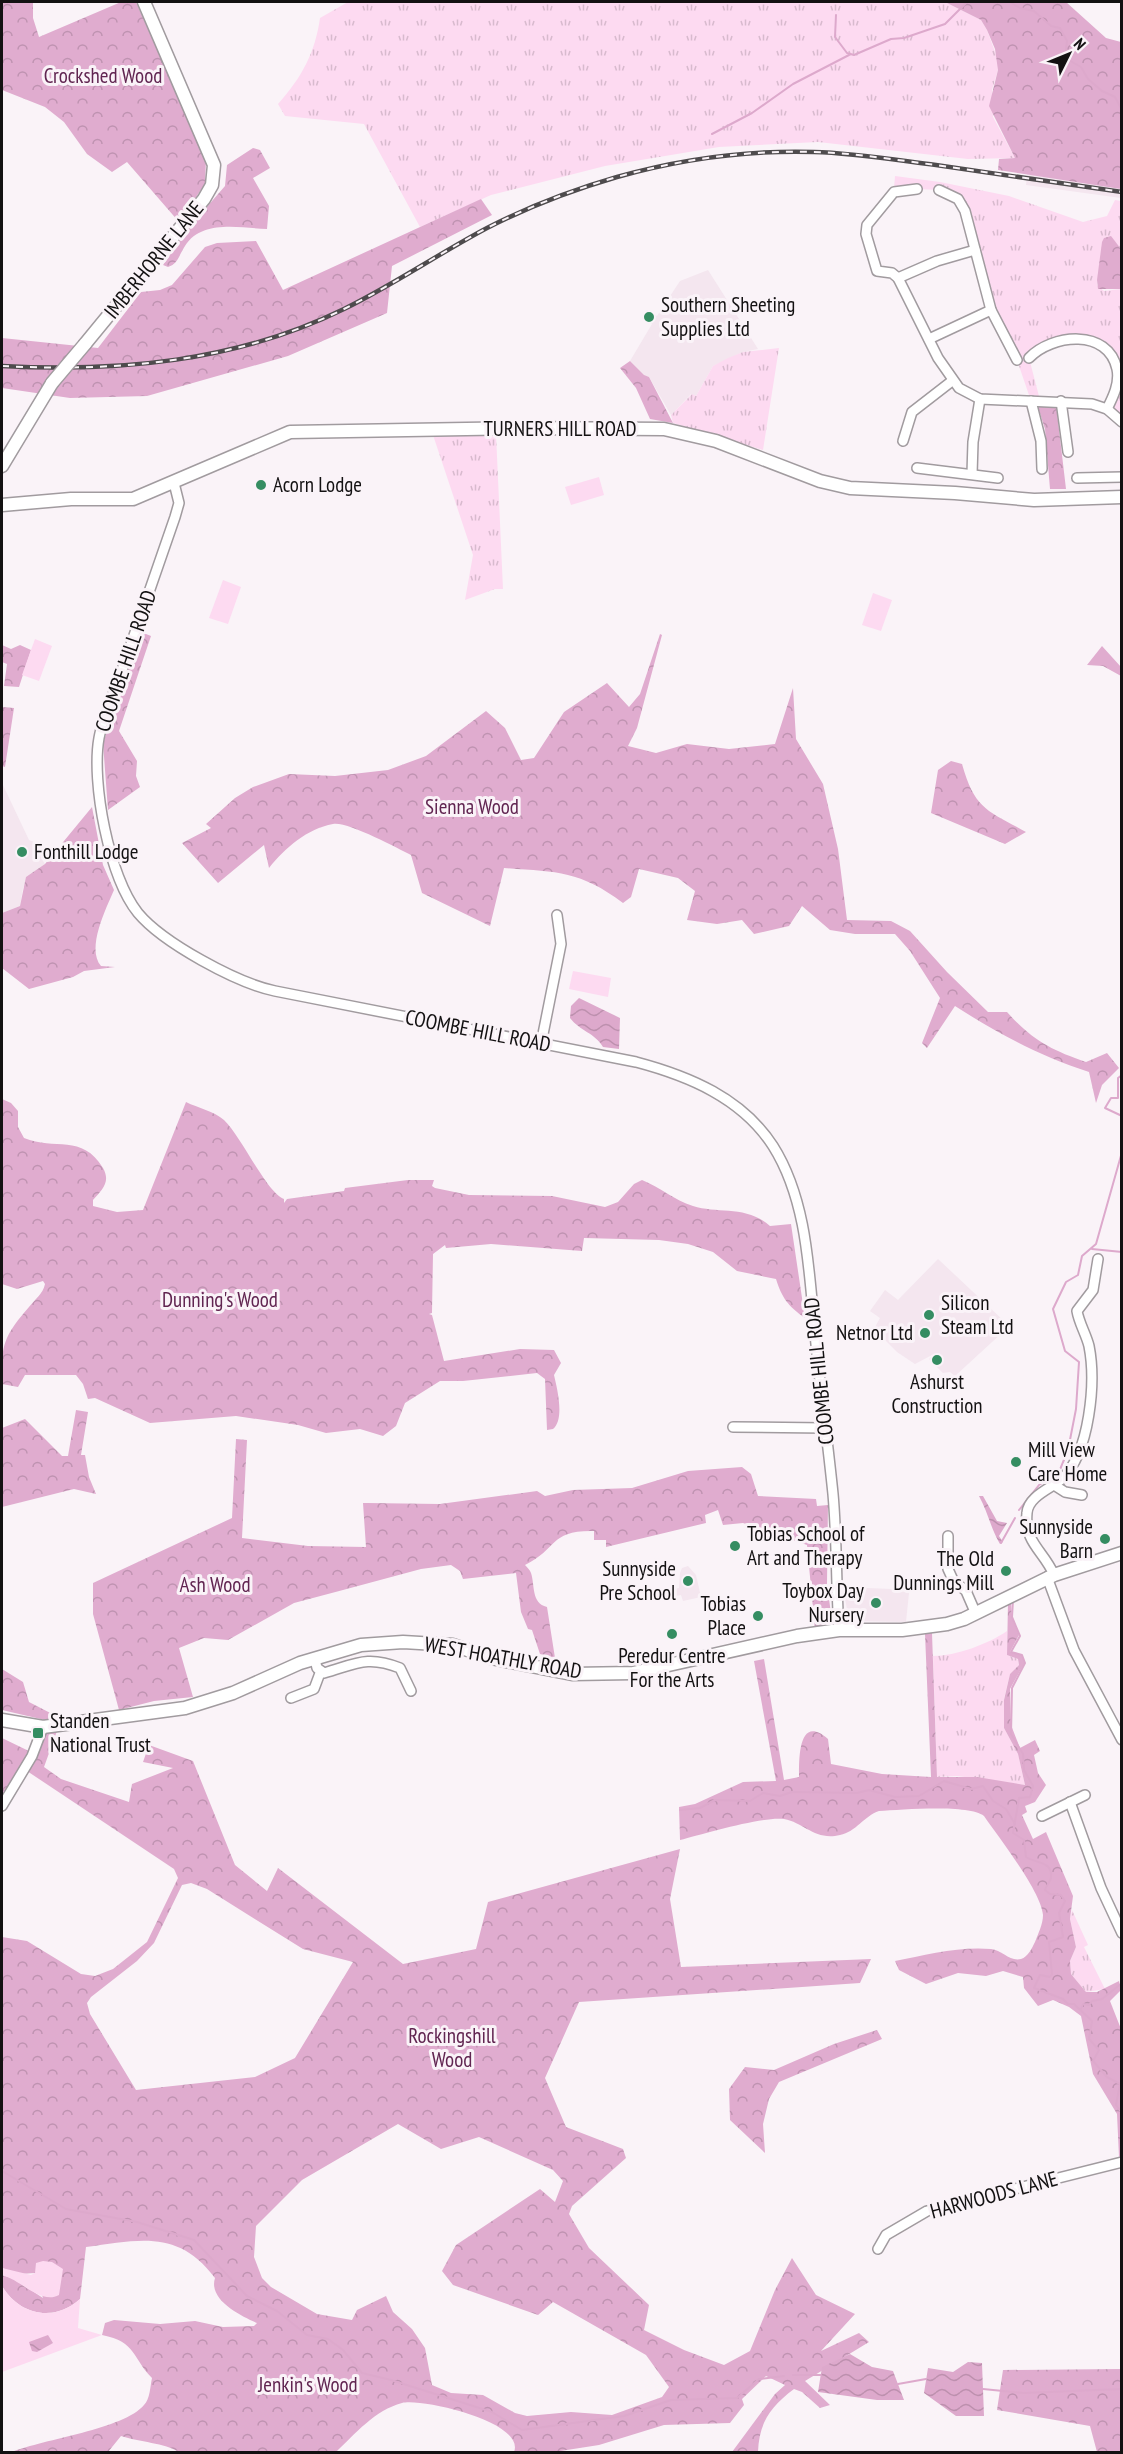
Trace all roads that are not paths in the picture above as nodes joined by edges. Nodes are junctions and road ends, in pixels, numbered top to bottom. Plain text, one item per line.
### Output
1 (144, 2) edge
2 (917, 189) dead end
3 (939, 190) dead end
4 (975, 250) junction
5 (898, 278) junction
6 (991, 310) junction
7 (929, 339) junction
8 (1031, 352) dead end
9 (1017, 360) dead end
10 (952, 381) junction
11 (980, 399) junction
12 (1031, 401) junction
13 (1061, 401) junction
14 (1107, 409) junction
15 (1122, 422) edge
16 (903, 441) dead end
17 (1068, 452) dead end
18 (2, 466) edge
19 (917, 468) dead end
20 (1042, 469) dead end
21 (972, 474) junction
22 (1122, 477) edge
23 (998, 478) dead end
24 (1077, 478) dead end
25 (174, 483) junction
26 (1122, 497) edge
27 (2, 505) edge
28 (18, 505) junction
29 (2, 517) edge
30 (557, 915) dead end
31 (541, 1044) junction
32 (1098, 1258) dead end
33 (733, 1427) dead end
34 (825, 1428) junction
35 (1054, 1485) junction
36 (1082, 1495) dead end
37 (948, 1536) dead end
38 (1122, 1553) edge
39 (1051, 1576) junction
40 (976, 1614) junction
41 (839, 1630) junction
42 (315, 1659) junction
43 (320, 1673) junction
44 (411, 1691) dead end
45 (291, 1698) dead end
46 (2, 1720) edge
47 (43, 1727) junction
48 (1122, 1740) edge
49 (1085, 1795) dead end
50 (1070, 1802) junction
51 (2, 1806) edge
52 (1042, 1816) dead end
53 (1122, 1933) edge
54 (1122, 2163) edge
55 (878, 2249) dead end

1 - 18 street, IMBERHORNE LANE, bridge
2 - 5 street
3 - 4 street
4 - 5 street
4 - 6 street
5 - 7 street
6 - 7 street
6 - 9 street
7 - 10 street
8 - 14 street
10 - 11 street
10 - 16 street
11 - 12 street
11 - 21 street
12 - 13 street
12 - 20 street
13 - 14 street
13 - 17 street
14 - 15 street
19 - 21 street
21 - 23 street
22 - 24 street
25 - 26 street, TURNERS HILL ROAD
25 - 28 street, TURNERS HILL ROAD
25 - 31 street, COOMBE HILL ROAD
27 - 28 street, TURNERS HILL ROAD
28 - 29 street
30 - 31 street
31 - 34 street, COOMBE HILL ROAD
32 - 35 street
33 - 34 street
34 - 41 street, COOMBE HILL ROAD
35 - 36 street
35 - 39 street
37 - 40 street
38 - 39 street, WEST HOATHLY ROAD
39 - 40 street, WEST HOATHLY ROAD
39 - 48 street
40 - 41 street, WEST HOATHLY ROAD
41 - 42 street, WEST HOATHLY ROAD
42 - 43 street
42 - 47 street, WEST HOATHLY ROAD
43 - 44 street
43 - 45 street
46 - 47 street, WEST HOATHLY ROAD
47 - 51 street
49 - 50 street
50 - 52 street
50 - 53 street
54 - 55 street, HARWOODS LANE

